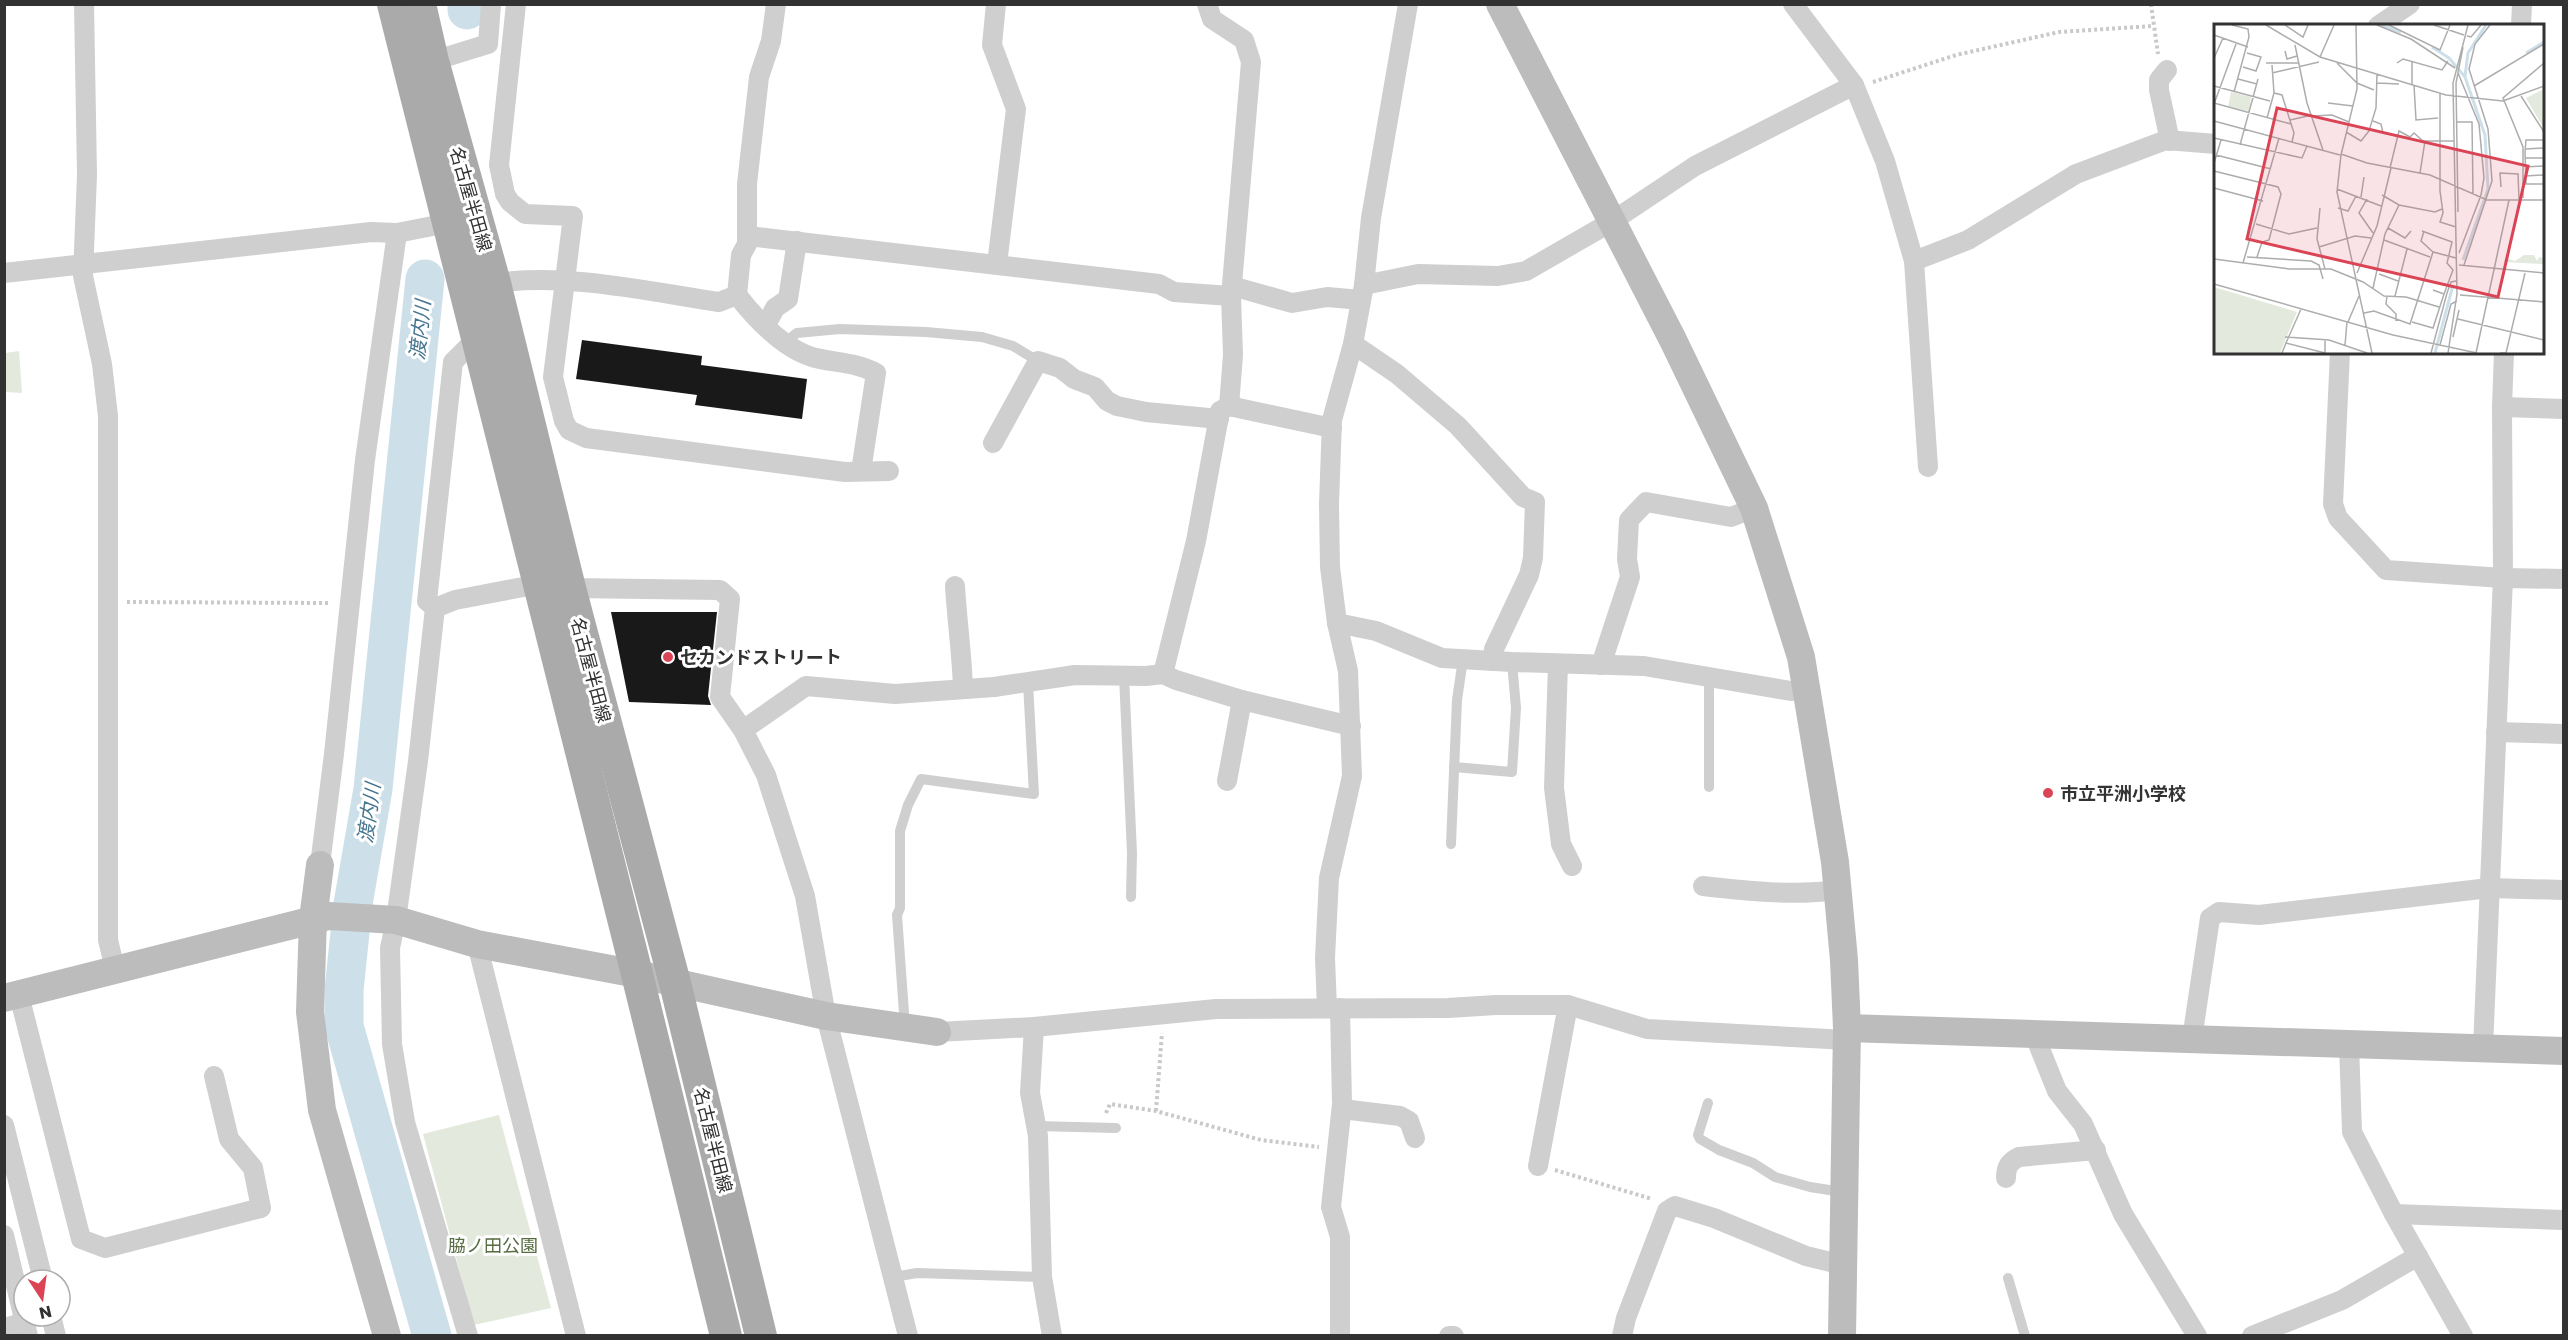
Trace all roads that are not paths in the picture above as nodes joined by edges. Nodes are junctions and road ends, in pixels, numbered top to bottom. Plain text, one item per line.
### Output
1 (84, 4) edge
2 (393, 4) edge
3 (420, 4) edge
4 (491, 4) edge
5 (516, 4) edge
6 (776, 4) edge
7 (996, 4) edge
8 (1207, 4) edge
9 (1408, 4) edge
10 (1500, 4) edge
11 (1793, 4) edge
12 (2410, 4) edge
13 (2522, 4) edge
14 (2381, 24) edge
15 (2521, 24) edge
16 (433, 61) junction
17 (2165, 72) road end
18 (1855, 87) junction
19 (2170, 141) junction
20 (2214, 144) edge
21 (1611, 222) junction
22 (448, 223) junction
23 (397, 233) junction
24 (748, 236) junction
25 (797, 241) junction
26 (1914, 261) junction
27 (83, 264) junction
28 (997, 264) junction
29 (4, 273) edge
30 (564, 280) junction
31 (495, 283) junction
32 (1231, 291) junction
33 (1362, 292) junction
34 (736, 295) junction
35 (766, 325) junction
36 (477, 338) junction
37 (785, 342) junction
38 (1353, 344) junction
39 (2340, 354) edge
40 (2504, 354) edge
41 (1038, 361) junction
42 (2502, 407) junction
43 (2564, 409) edge
44 (1224, 413) junction
45 (1332, 428) junction
46 (993, 443) dead end
47 (1928, 467) dead end
48 (861, 471) junction
49 (889, 471) dead end
50 (1754, 508) junction
51 (2503, 578) junction
52 (2564, 579) edge
53 (539, 584) junction
54 (955, 586) dead end
55 (570, 588) junction
56 (435, 608) junction
57 (1337, 623) junction
58 (1463, 659) junction
59 (1492, 661) junction
60 (1512, 662) junction
61 (1558, 664) junction
62 (1601, 665) junction
63 (1163, 674) junction
64 (1124, 676) junction
65 (1709, 677) junction
66 (1028, 683) junction
67 (963, 689) junction
68 (1807, 690) junction
69 (1242, 700) junction
70 (1351, 726) junction
71 (743, 730) junction
72 (2496, 732) junction
73 (2564, 734) edge
74 (1454, 767) junction
75 (1227, 781) dead end
76 (1709, 787) dead end
77 (1452, 844) dead end
78 (320, 865) joint
79 (1572, 866) dead end
80 (1702, 886) dead end
81 (2489, 888) junction
82 (1838, 890) junction
83 (2564, 890) edge
84 (1131, 897) dead end
85 (321, 917) junction
86 (390, 920) junction
87 (477, 944) junction
88 (115, 969) junction
89 (637, 974) junction
90 (675, 983) junction
91 (12, 997) edge
92 (1568, 1005) junction
93 (1334, 1008) junction
94 (826, 1016) junction
95 (905, 1027) junction
96 (1034, 1027) junction
97 (937, 1032) joint
98 (1847, 1034) junction
99 (2034, 1034) junction
100 (2192, 1039) junction
101 (2349, 1044) junction
102 (2483, 1048) junction
103 (2564, 1051) edge
104 (214, 1076) dead end
105 (1708, 1103) dead end
106 (1342, 1109) junction
107 (4, 1125) edge
108 (1036, 1126) junction
109 (1112, 1128) road end
110 (1415, 1138) dead end
111 (2096, 1150) junction
112 (1538, 1166) road end
113 (2006, 1178) dead end
114 (1844, 1193) junction
115 (2394, 1214) junction
116 (2564, 1220) edge
117 (4, 1235) edge
118 (2418, 1256) junction
119 (1843, 1265) junction
120 (40, 1268) edge
121 (1042, 1276) junction
122 (893, 1277) junction
123 (2008, 1278) dead end
124 (4, 1328) edge
125 (26, 1329) edge
126 (387, 1335) edge
127 (468, 1335) edge
128 (576, 1335) edge
129 (726, 1335) edge
130 (761, 1335) edge
131 (908, 1335) edge
132 (1052, 1335) edge
133 (1340, 1335) edge
134 (1622, 1335) edge
135 (1842, 1335) edge
136 (2025, 1335) edge
137 (2197, 1335) edge
138 (2252, 1335) edge
139 (2463, 1335) edge

1 - 27 street
2 - 22 main road, 名古屋半田線
3 - 16 main road, 名古屋半田線
4 - 16 street
5 - 30 street
6 - 24 street
7 - 28 street
8 - 32 street
9 - 33 street
10 - 21 street
11 - 18 street
12 - 14 street
13 - 15 street
16 - 31 main road, 名古屋半田線
17 - 19 street
18 - 21 street
18 - 26 street
19 - 20 street
19 - 26 street
21 - 33 street
21 - 50 street
22 - 23 street
22 - 36 main road, 名古屋半田線
23 - 27 street
23 - 78 street
24 - 25 street
24 - 34 street
25 - 28 street
25 - 35 street
26 - 47 street
27 - 29 street
27 - 88 street
28 - 32 street
30 - 31 street
30 - 34 street
30 - 48 street
31 - 55 main road, 名古屋半田線
32 - 33 street
32 - 44 street
33 - 38 street
34 - 35 street
35 - 37 street
36 - 53 main road, 名古屋半田線
36 - 56 street
37 - 41 lane
37 - 48 street
38 - 45 street
38 - 59 street
39 - 51 street
40 - 42 street
41 - 44 street
41 - 46 street
42 - 43 street
42 - 51 street
44 - 45 street
44 - 63 street
45 - 57 street
48 - 49 street
50 - 62 street
50 - 68 street
51 - 52 street
51 - 72 street
53 - 56 street
53 - 89 main road, 名古屋半田線
54 - 67 street
55 - 71 street
55 - 90 main road, 名古屋半田線
56 - 86 street
57 - 58 street
57 - 70 street
58 - 59 street
58 - 74 lane
59 - 60 street
60 - 61 street
60 - 74 lane
61 - 62 street
61 - 79 street
62 - 65 street
63 - 64 street
63 - 69 street
64 - 66 street
64 - 84 lane
65 - 68 street
65 - 76 lane
66 - 67 street
66 - 95 lane
67 - 71 street
68 - 82 street
69 - 70 street
69 - 75 street
70 - 93 street
71 - 94 street
72 - 73 street
72 - 81 street
74 - 77 lane
78 - 85 street
80 - 82 street
81 - 83 street
81 - 100 street
81 - 102 street
82 - 98 street
85 - 86 street
85 - 88 street
85 - 126 street
86 - 87 street
86 - 127 street
87 - 89 street
87 - 128 street
88 - 91 street
89 - 90 street
89 - 129 main road, 名古屋半田線
90 - 94 street
90 - 130 main road, 名古屋半田線
91 - 104 street
92 - 93 street
92 - 98 street
92 - 112 street
93 - 96 street
93 - 106 street
94 - 95 street
94 - 122 street
95 - 97 street
96 - 97 street
96 - 108 street
98 - 99 street
98 - 114 street
99 - 100 street
99 - 111 street
100 - 101 street
101 - 102 street
101 - 115 street
102 - 103 street
105 - 114 lane
106 - 110 street
106 - 133 street
107 - 120 street
108 - 109 lane
108 - 121 street
111 - 113 street
111 - 137 street
114 - 119 street
115 - 116 street
115 - 118 street
117 - 125 street
118 - 138 street
118 - 139 street
119 - 134 street
119 - 135 street
121 - 122 lane
121 - 132 street
122 - 131 street
123 - 136 lane
124 - 125 street

